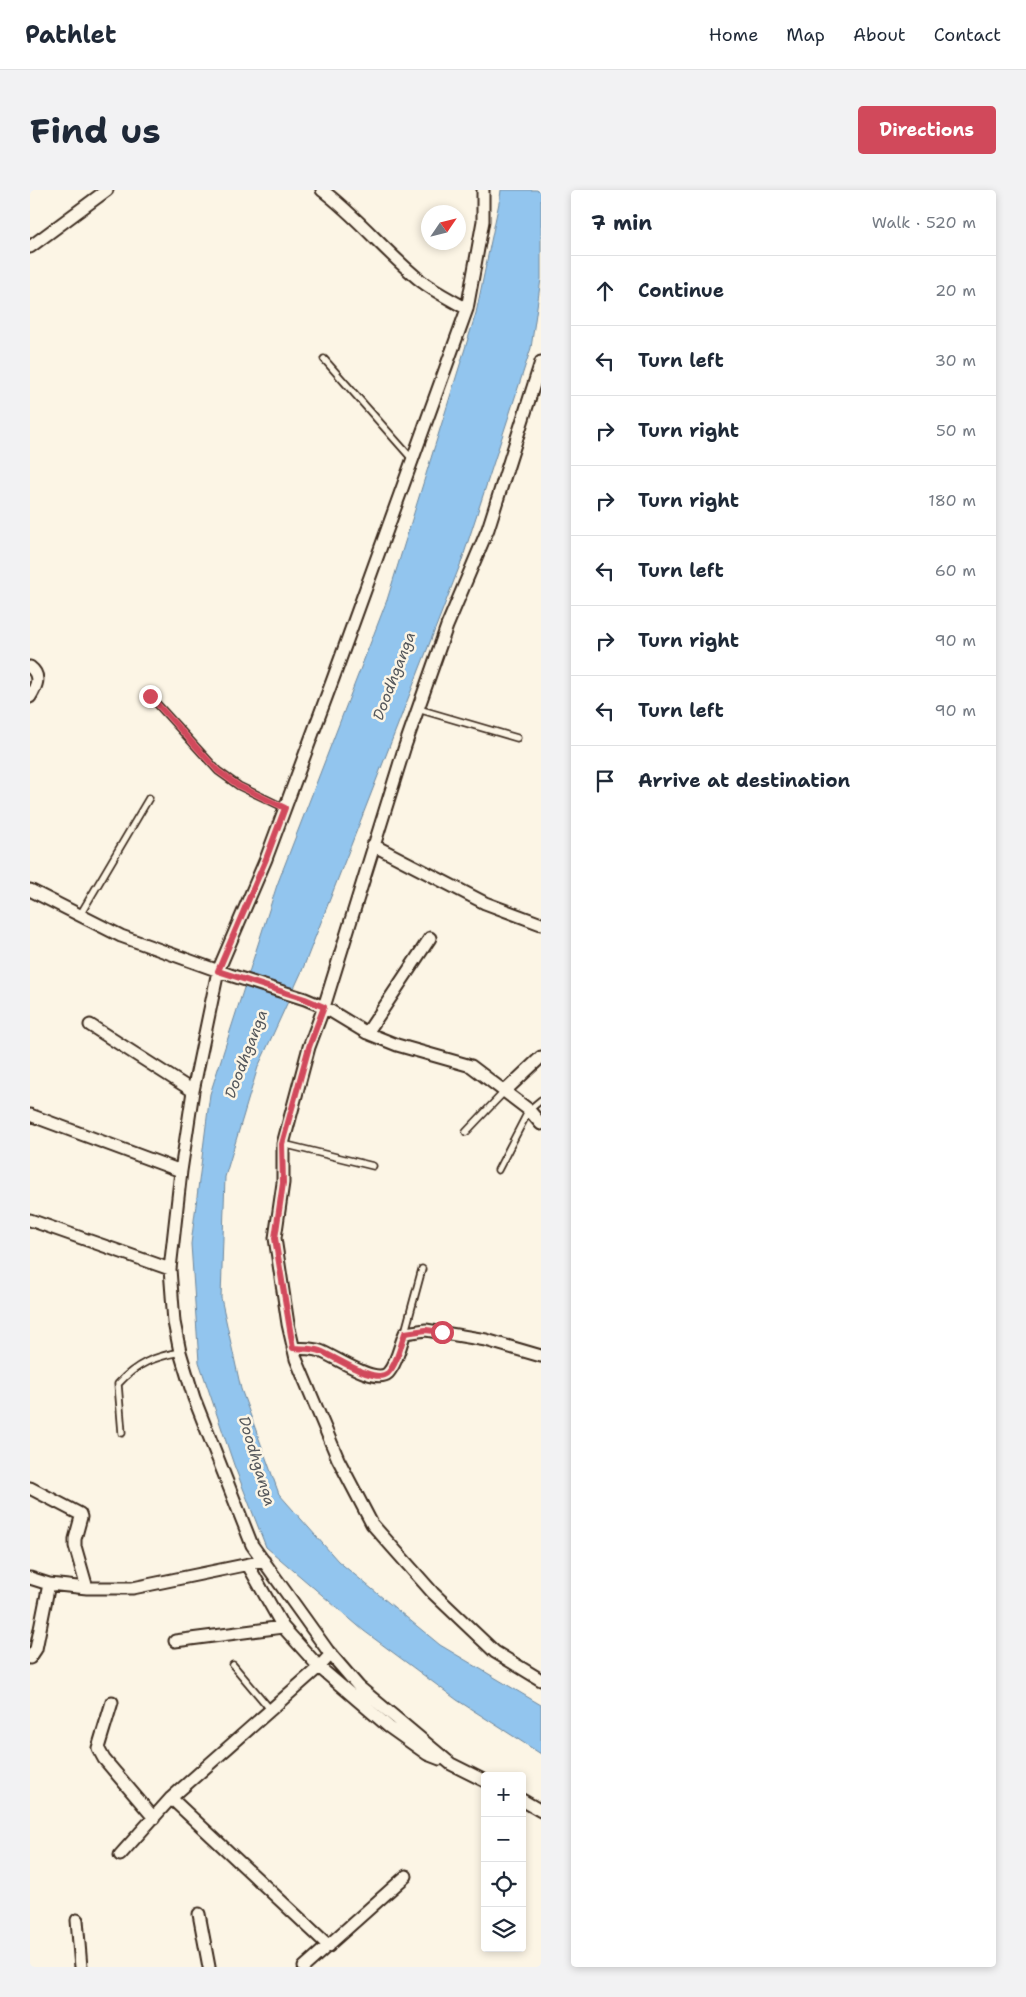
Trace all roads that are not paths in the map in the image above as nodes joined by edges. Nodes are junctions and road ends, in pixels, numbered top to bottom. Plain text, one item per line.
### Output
1 (107, 190) edge
2 (322, 190) edge
3 (483, 190) edge
4 (30, 247) edge
5 (467, 309) junction
6 (324, 359) dead end
7 (541, 362) edge
8 (413, 460) junction
9 (30, 667) edge
10 (150, 696) dead end
11 (30, 697) edge
12 (418, 709) junction
13 (517, 738) dead end
14 (148, 798) dead end
15 (285, 808) junction
16 (373, 845) junction
17 (30, 890) edge
18 (80, 915) junction
19 (541, 924) edge
20 (430, 938) dead end
21 (218, 971) junction
22 (324, 1007) junction
23 (90, 1025) dead end
24 (367, 1033) junction
25 (541, 1057) edge
26 (193, 1091) junction
27 (505, 1091) junction
28 (541, 1100) edge
29 (529, 1110) junction
30 (30, 1115) edge
31 (541, 1124) edge
32 (466, 1132) dead end
33 (282, 1144) junction
34 (373, 1166) dead end
35 (498, 1170) dead end
36 (181, 1171) junction
37 (30, 1220) edge
38 (170, 1269) junction
39 (422, 1269) dead end
40 (405, 1333) junction
41 (293, 1348) junction
42 (180, 1352) junction
43 (541, 1356) edge
44 (122, 1433) dead end
45 (30, 1488) edge
46 (264, 1561) junction
47 (248, 1565) junction
48 (30, 1578) edge
49 (49, 1584) junction
50 (87, 1588) junction
51 (283, 1627) junction
52 (175, 1641) dead end
53 (32, 1652) edge
54 (331, 1654) junction
55 (233, 1665) dead end
56 (319, 1667) junction
57 (541, 1680) edge
58 (112, 1702) dead end
59 (270, 1708) junction
60 (451, 1764) junction
61 (481, 1779) edge
62 (171, 1798) junction
63 (526, 1802) edge
64 (541, 1811) edge
65 (154, 1818) junction
66 (120, 1855) dead end
67 (406, 1876) dead end
68 (198, 1914) dead end
69 (77, 1920) dead end
70 (329, 1946) junction
71 (81, 1967) edge
72 (210, 1967) edge
73 (304, 1967) edge

1 - 4 street
2 - 5 street
3 - 5 street
5 - 8 street
6 - 8 lane
7 - 12 street
8 - 15 street
9 - 11 street
10 - 15 lane
12 - 13 lane
12 - 16 street
14 - 18 lane
15 - 21 street
16 - 19 street
16 - 22 street
17 - 18 street
18 - 21 street
20 - 24 street
21 - 22 street
21 - 26 street
22 - 24 street
22 - 33 street
23 - 26 street
24 - 27 street
25 - 27 street
26 - 36 street
27 - 29 street
27 - 32 lane
28 - 29 lane
29 - 31 street
29 - 35 lane
30 - 36 street
33 - 34 lane
33 - 41 street
36 - 38 street
37 - 38 street
38 - 42 street
39 - 40 lane
40 - 41 street
40 - 43 street
41 - 57 street
42 - 44 lane
42 - 46 street
45 - 50 street
46 - 47 street
46 - 54 street
47 - 50 street
47 - 51 street
48 - 49 street
49 - 50 street
49 - 53 street
51 - 52 street
51 - 56 street
54 - 56 street
54 - 60 street
55 - 59 lane
56 - 59 street
56 - 60 street
58 - 65 street
59 - 62 street
60 - 61 street
62 - 65 street
62 - 70 street
63 - 64 street
65 - 66 street
67 - 70 street
68 - 72 street
69 - 71 street
70 - 73 street

